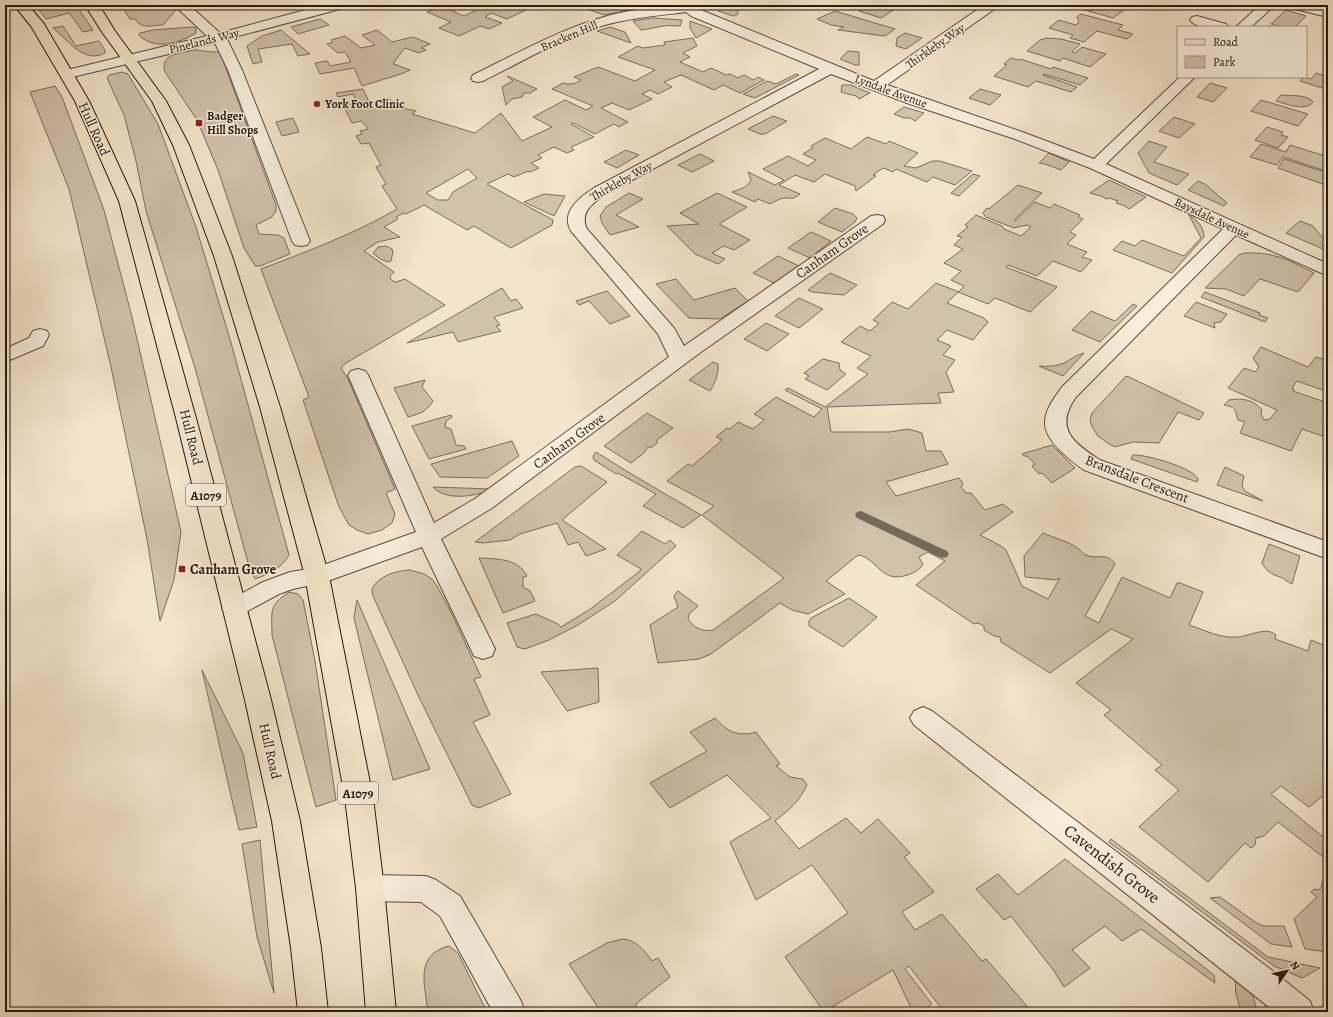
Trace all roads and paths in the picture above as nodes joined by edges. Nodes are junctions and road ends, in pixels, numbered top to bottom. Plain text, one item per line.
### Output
1 (21, 5) edge
2 (92, 5) edge
3 (181, 5) edge
4 (339, 5) edge
5 (993, 5) edge
6 (1268, 5) edge
7 (1296, 5) edge
8 (688, 7) edge
9 (1328, 13) edge
10 (1197, 20) dead end
11 (1217, 26) edge
12 (1244, 26) edge
13 (217, 38) junction
14 (130, 60) junction
15 (830, 69) junction
16 (68, 74) junction
17 (478, 78) dead end
18 (1187, 78) edge
19 (876, 86) junction
20 (1096, 165) junction
21 (877, 220) dead end
22 (1234, 228) junction
23 (301, 241) dead end
24 (1328, 271) edge
25 (40, 335) dead end
26 (5, 356) edge
27 (680, 359) junction
28 (358, 375) dead end
29 (429, 536) junction
30 (1328, 551) edge
31 (317, 576) junction
32 (234, 608) junction
33 (483, 649) dead end
34 (923, 718) dead end
35 (370, 888) junction
36 (313, 1012) edge
37 (381, 1012) edge
38 (510, 1012) edge
39 (1299, 1012) edge

1 - 16 main road, Hull Road / A1079
2 - 14 main road, A1079
3 - 13 street
4 - 13 street, Pinelands Way
5 - 19 street, Thirkleby Way
6 - 12 street
7 - 9 street
8 - 15 street, Lyndale Avenue
8 - 17 street, Bracken Hill
10 - 11 street
13 - 14 street, Pinelands Way
13 - 23 street
14 - 16 street, Pinelands Way
14 - 31 main road, A1079
15 - 19 street, Lyndale Avenue
15 - 27 street, Thirkleby Way
16 - 32 main road, Hull Road / A1079
18 - 20 street
19 - 20 street, Lyndale Avenue
20 - 22 street, Baysdale Avenue
21 - 27 street, Canham Grove
22 - 24 street, Baysdale Avenue
22 - 30 street, Bransdale Crescent
25 - 26 street
27 - 29 street, Canham Grove
28 - 29 street
29 - 31 street, Canham Grove
29 - 33 street
31 - 32 street, Canham Grove
31 - 35 main road, A1079
32 - 36 main road, Hull Road / A1079
34 - 39 street, Cavendish Grove
35 - 37 main road, A1079
35 - 38 street

